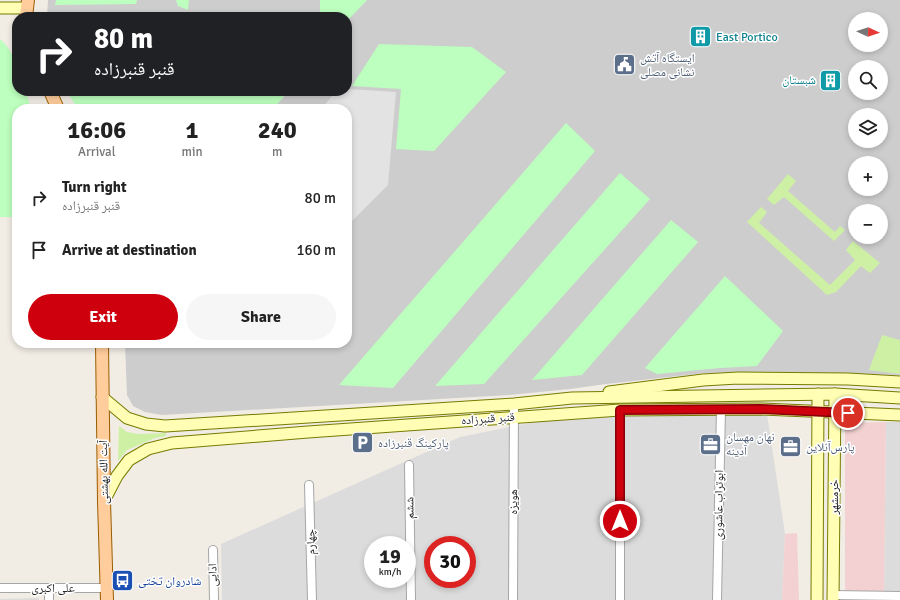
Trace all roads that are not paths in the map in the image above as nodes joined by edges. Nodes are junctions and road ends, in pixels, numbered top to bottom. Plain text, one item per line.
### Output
1 (0, 8) edge
2 (27, 8) edge
3 (102, 348) edge
4 (900, 382) edge
5 (818, 394) junction
6 (834, 394) junction
7 (102, 397) junction
8 (572, 398) junction
9 (900, 398) edge
10 (514, 404) junction
11 (721, 409) junction
12 (620, 410) junction
13 (818, 411) junction
14 (834, 412) junction
15 (900, 415) edge
16 (514, 417) junction
17 (409, 465) dead end
18 (309, 485) dead end
19 (104, 502) junction
20 (213, 550) dead end
21 (0, 588) edge
22 (49, 588) junction
23 (107, 594) edge
24 (900, 596) edge
25 (833, 597) edge
26 (49, 600) edge
27 (214, 600) edge
28 (312, 600) edge
29 (411, 600) edge
30 (513, 600) edge
31 (620, 600) edge
32 (717, 600) edge
33 (817, 600) edge

1 - 2 main road
3 - 7 main road, آیت الله بهشتی
4 - 8 main road
5 - 6 main road, قنبر قنبرزاده
5 - 8 main road, قنبر قنبرزاده
5 - 13 main road, خرمشهر
6 - 9 main road, قنبر قنبرزاده
6 - 14 main road, خرمشهر
7 - 10 main road, قنبر قنبرزاده
7 - 19 main road, آیت الله بهشتی
8 - 10 main road, قنبر قنبرزاده
10 - 16 street, هویزه
11 - 12 main road, قنبر قنبرزاده
11 - 13 main road, قنبر قنبرزاده
11 - 32 street, ابوتراب عاشوری
12 - 16 main road, قنبر قنبرزاده
12 - 31 street
13 - 14 main road, قنبر قنبرزاده
13 - 33 main road, خرمشهر
14 - 15 main road, قنبر قنبرزاده
14 - 25 main road, خرمشهر
16 - 19 main road, قنبر قنبرزاده
16 - 30 street, هویزه
17 - 29 street, ششم
18 - 28 street, چهارم
19 - 23 main road, آیت الله بهشتی
20 - 27 street, ادایی
21 - 22 street, علی‌ اکبری
22 - 23 street, علی‌ اکبری
22 - 26 street
24 - 25 street

